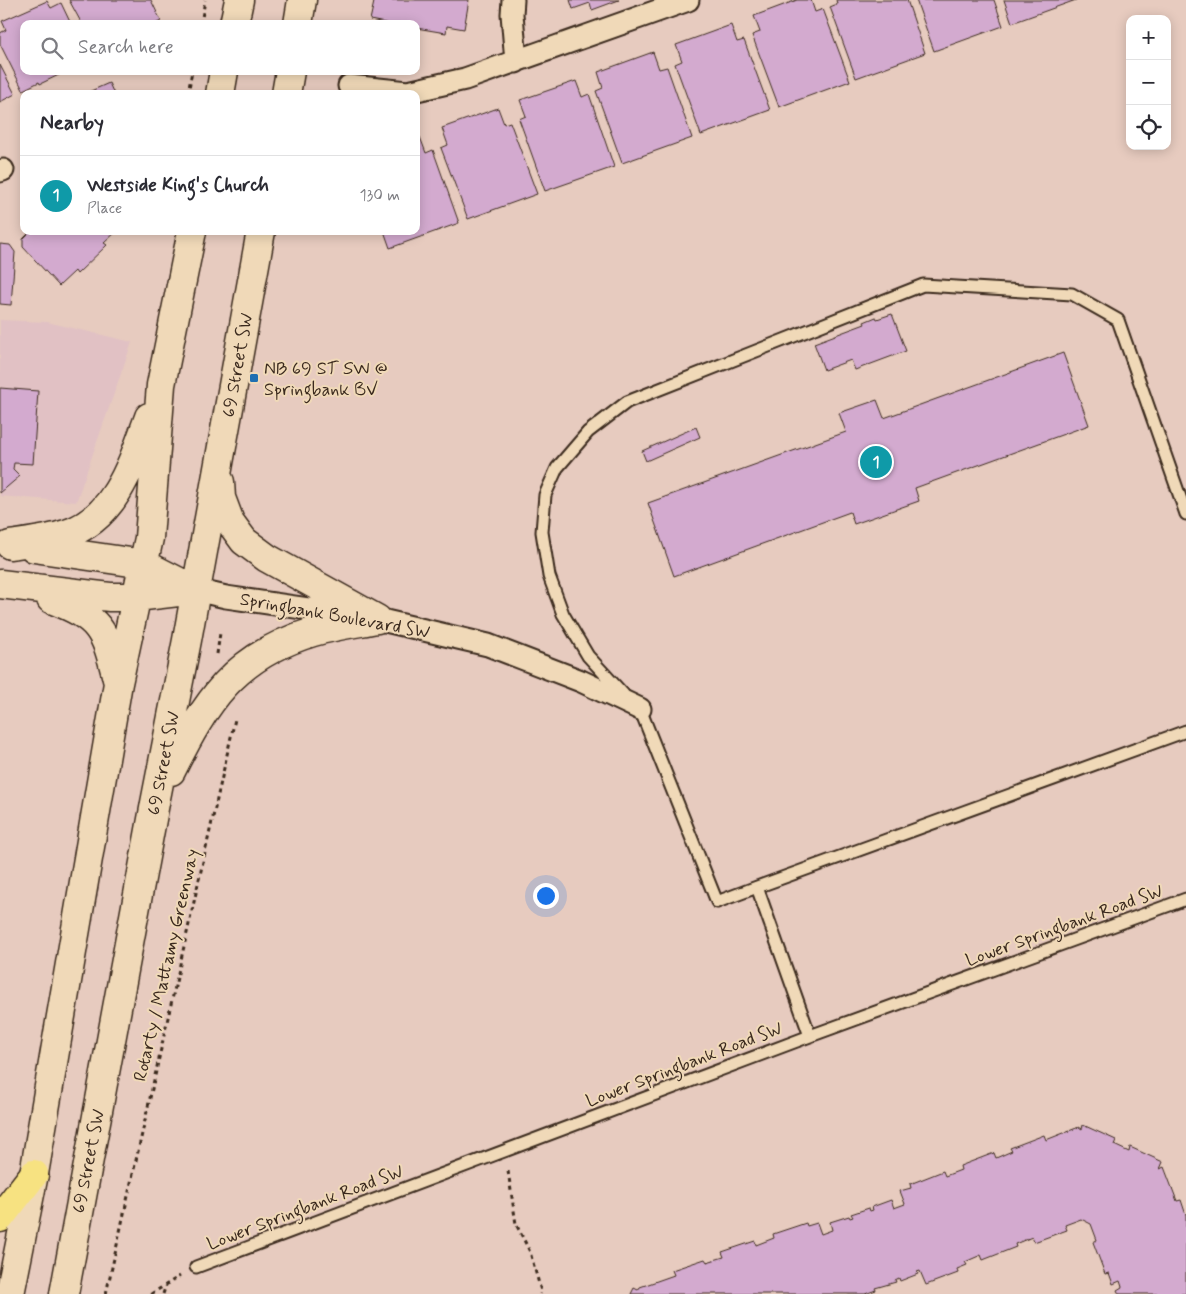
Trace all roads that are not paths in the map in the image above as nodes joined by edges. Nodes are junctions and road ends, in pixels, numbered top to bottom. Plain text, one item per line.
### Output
1 (239, 0) edge
2 (302, 0) edge
3 (513, 0) edge
4 (688, 0) edge
5 (235, 20) edge
6 (299, 20) edge
7 (516, 62) junction
8 (223, 75) edge
9 (289, 75) edge
10 (349, 86) dead end
11 (221, 90) edge
12 (287, 90) edge
13 (388, 90) edge
14 (418, 90) edge
15 (191, 235) edge
16 (260, 235) edge
17 (161, 386) junction
18 (219, 463) junction
19 (1186, 514) edge
20 (5, 545) edge
21 (144, 564) junction
22 (10, 585) edge
23 (196, 590) junction
24 (136, 596) junction
25 (377, 619) junction
26 (118, 683) junction
27 (640, 709) junction
28 (1186, 731) edge
29 (155, 804) junction
30 (757, 887) junction
31 (1186, 899) edge
32 (810, 1036) junction
33 (34, 1174) junction
34 (0, 1218) edge
35 (196, 1267) road end
36 (10, 1294) edge
37 (64, 1294) edge

1 - 5 main road
2 - 6 main road
3 - 7 street
4 - 7 street
7 - 14 street
8 - 11 main road
9 - 12 main road
10 - 13 street
15 - 17 main road
16 - 18 main road, 69 Street SW
17 - 20 main road
17 - 21 main road
18 - 23 main road, 69 Street SW
18 - 25 main road
19 - 27 lane
20 - 21 main road, Springbank Boulevard SW
21 - 23 main road, Springbank Boulevard SW
21 - 24 main road
22 - 24 main road, Springbank Boulevard SW
22 - 26 main road
23 - 24 main road, Springbank Boulevard SW
23 - 25 street, Springbank Boulevard SW
23 - 29 main road, 69 Street SW
24 - 26 main road
25 - 27 street, Springbank Boulevard SW
25 - 29 main road
26 - 33 main road
27 - 30 lane
28 - 30 lane
29 - 37 main road, 69 Street SW
30 - 32 lane
31 - 32 lane, Lower Springbank Road SW
32 - 35 lane, Lower Springbank Road SW
33 - 34 highway
33 - 36 main road

